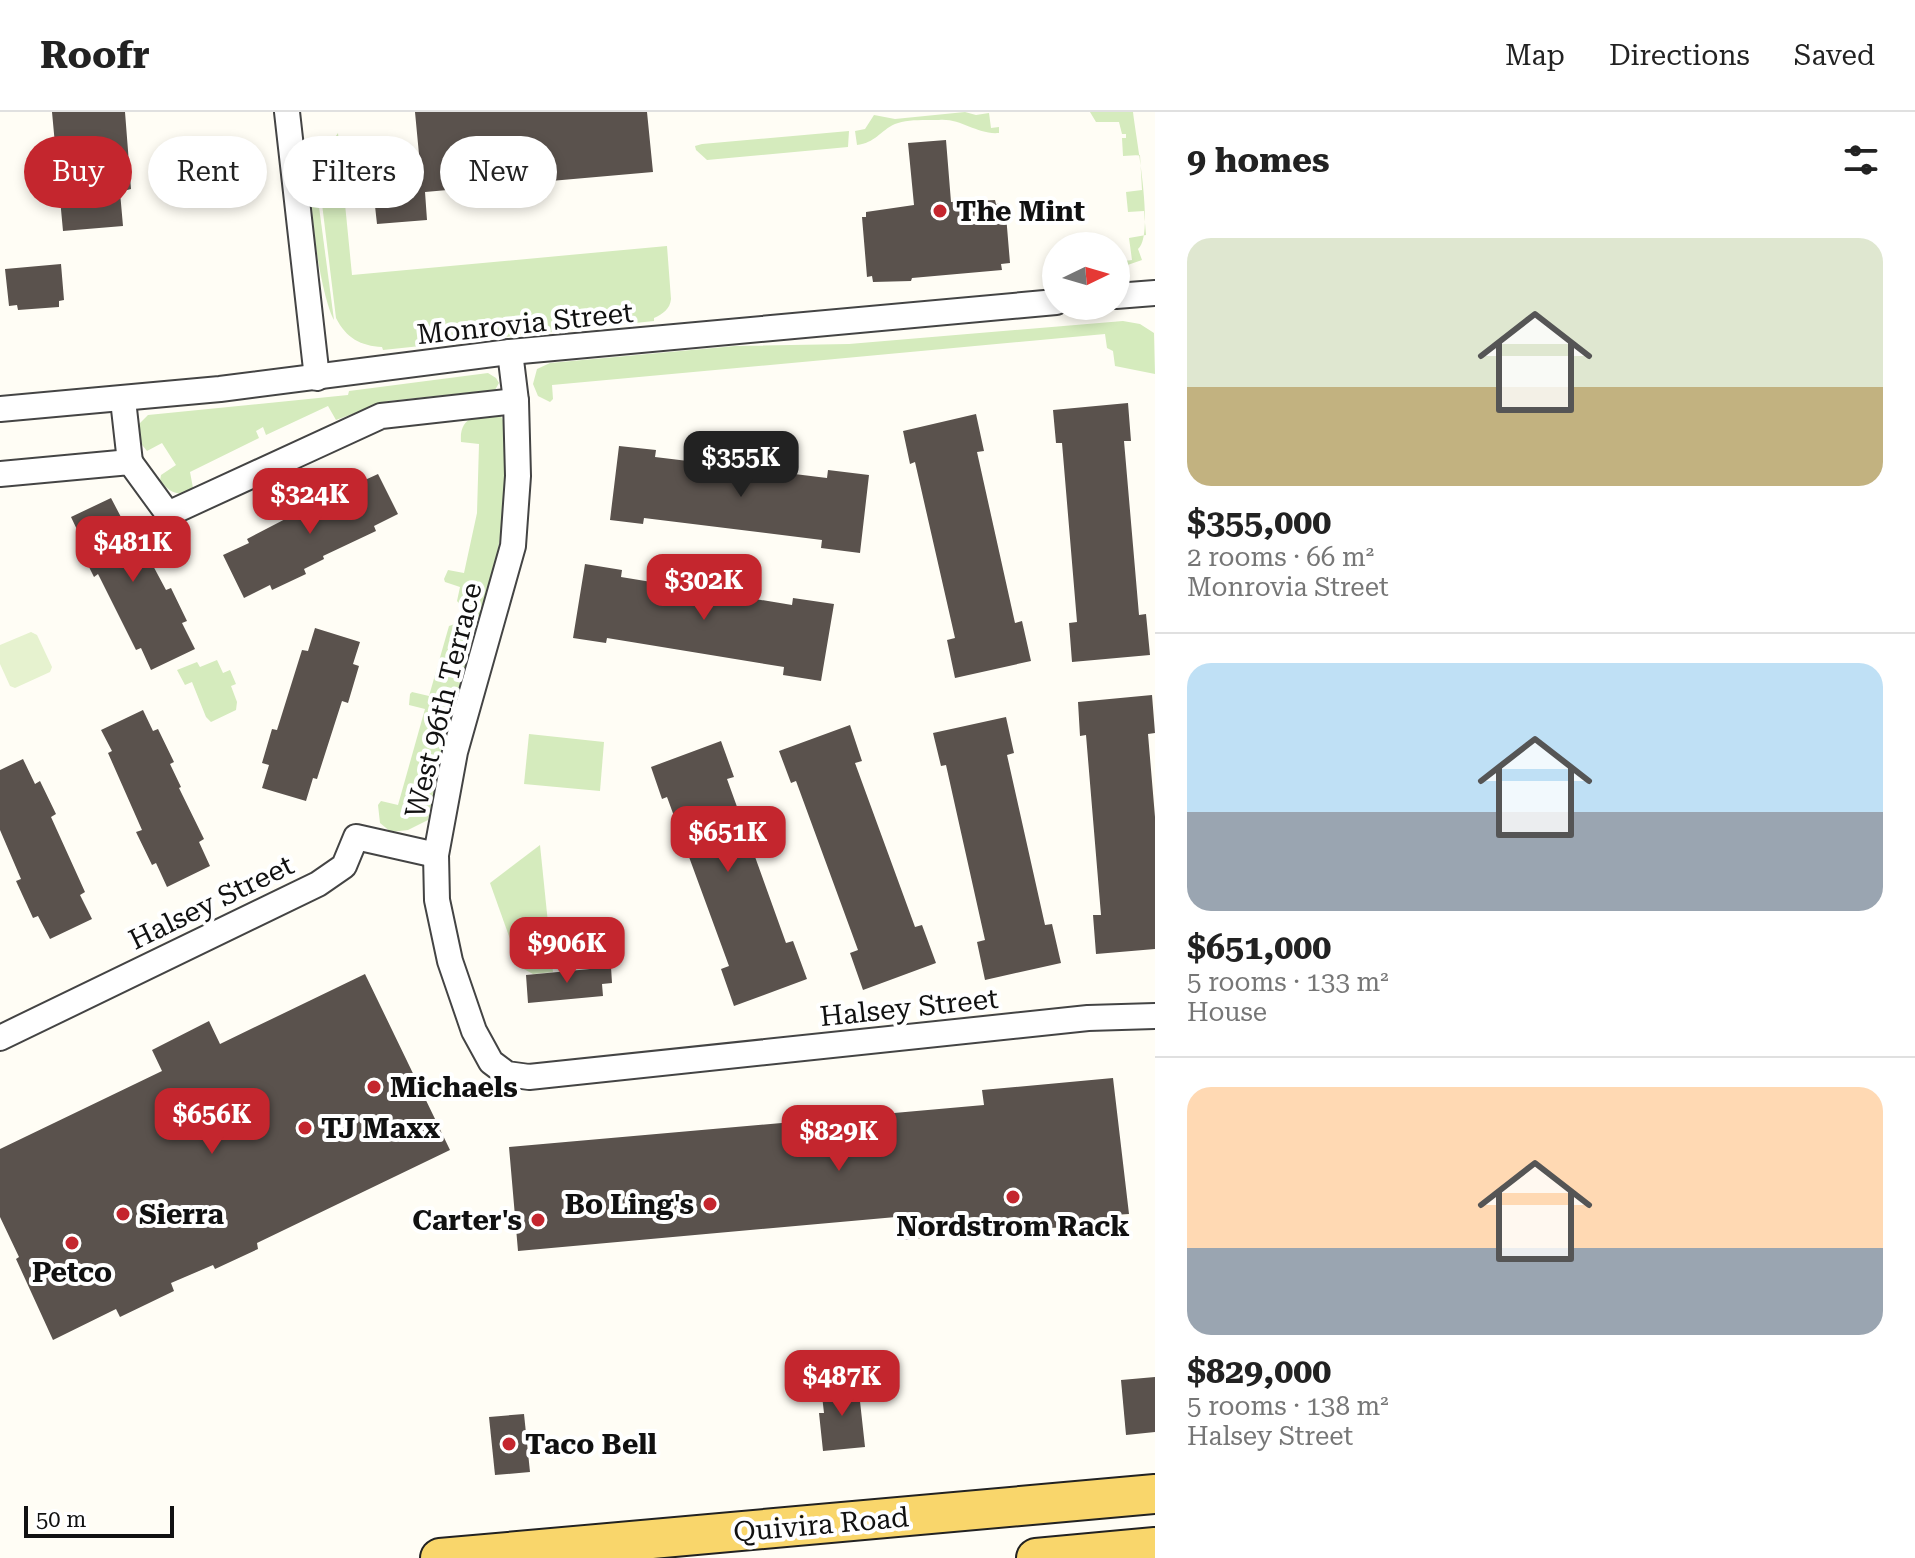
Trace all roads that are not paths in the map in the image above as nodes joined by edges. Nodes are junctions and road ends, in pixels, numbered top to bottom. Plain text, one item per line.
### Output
1 (287, 112) edge
2 (1155, 293) edge
3 (1130, 295) edge
4 (1042, 303) edge
5 (510, 352) junction
6 (317, 378) junction
7 (123, 400) junction
8 (516, 401) junction
9 (0, 409) edge
10 (130, 462) junction
11 (0, 474) edge
12 (436, 855) junction
13 (1155, 1016) edge
14 (0, 1038) edge
15 (669, 1062) joint
16 (1155, 1494) edge
17 (1155, 1547) edge
18 (440, 1558) edge
19 (1036, 1558) edge

1 - 6 street
2 - 3 street
4 - 5 street, Monrovia Street
5 - 6 street, Monrovia Street
5 - 8 street, West 96th Terrace
6 - 7 street, Monrovia Street
7 - 9 street, Monrovia Street
7 - 10 street
8 - 10 street
8 - 12 street, West 96th Terrace
10 - 11 street
12 - 14 street, Halsey Street
12 - 15 street, West 96th Terrace
13 - 15 street, Halsey Street
16 - 18 main road, Quivira Road
17 - 19 main road

